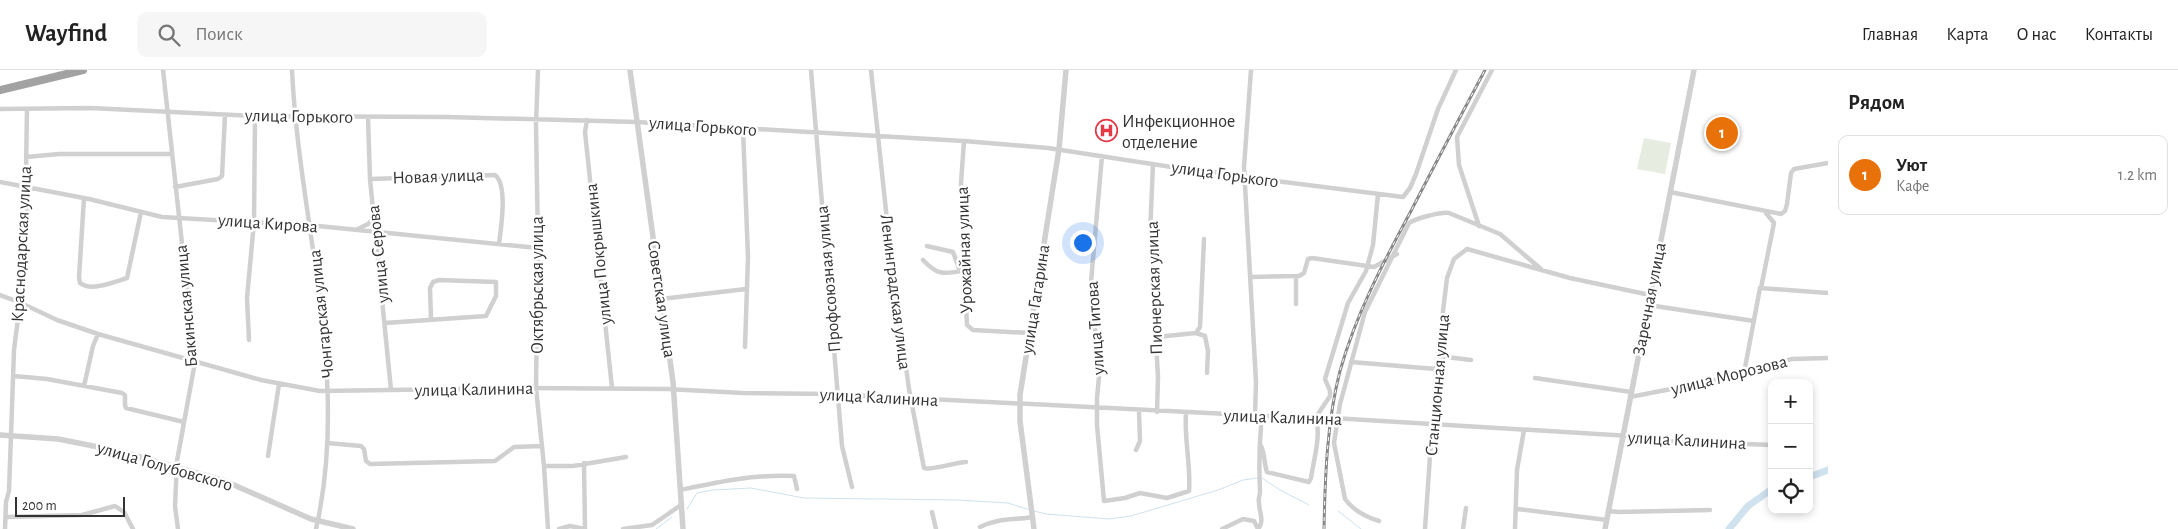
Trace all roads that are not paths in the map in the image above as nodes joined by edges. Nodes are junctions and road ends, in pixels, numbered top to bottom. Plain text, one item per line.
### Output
1 (83, 70) edge
2 (163, 70) edge
3 (292, 70) edge
4 (538, 70) edge
5 (630, 70) edge
6 (811, 70) edge
7 (871, 70) edge
8 (1066, 70) edge
9 (1251, 70) edge
10 (1456, 70) edge
11 (1492, 70) edge
12 (1694, 70) edge
13 (0, 90) edge
14 (0, 109) edge
15 (27, 109) junction
16 (167, 113) junction
17 (225, 115) junction
18 (254, 116) junction
19 (296, 116) junction
20 (368, 117) junction
21 (536, 119) junction
22 (587, 120) junction
23 (637, 122) junction
24 (743, 129) junction
25 (817, 133) junction
26 (878, 136) junction
27 (964, 141) junction
28 (1059, 149) junction
29 (170, 154) junction
30 (1102, 156) junction
31 (26, 157) junction
32 (1828, 163) edge
33 (1152, 164) junction
34 (1244, 177) junction
35 (370, 179) junction
36 (0, 182) edge
37 (27, 186) junction
38 (175, 187) junction
39 (1670, 192) junction
40 (1378, 194) junction
41 (84, 198) junction
42 (141, 212) junction
43 (1766, 213) junction
44 (178, 218) junction
45 (374, 218) junction
46 (254, 222) junction
47 (311, 225) junction
48 (1479, 226) junction
49 (357, 229) junction
50 (375, 232) junction
51 (1204, 240) dead end
52 (499, 244) junction
53 (927, 246) dead end
54 (538, 248) junction
55 (962, 250) junction
56 (952, 251) junction
57 (1397, 254) dead end
58 (1392, 258) junction
59 (923, 260) dead end
60 (1367, 265) junction
61 (1541, 269) junction
62 (962, 272) junction
63 (1296, 276) junction
64 (1250, 277) junction
65 (1760, 289) junction
66 (746, 290) junction
67 (1828, 293) edge
68 (0, 295) edge
69 (1650, 295) junction
70 (662, 299) junction
71 (19, 302) junction
72 (1296, 304) dead end
73 (1648, 305) junction
74 (431, 320) junction
75 (1754, 321) junction
76 (385, 323) junction
77 (98, 334) junction
78 (1029, 334) junction
79 (1196, 334) junction
80 (1156, 337) junction
81 (249, 340) dead end
82 (745, 348) dead end
83 (1438, 356) junction
84 (1828, 358) edge
85 (1472, 360) dead end
86 (195, 362) junction
87 (1351, 362) junction
88 (1436, 369) junction
89 (1207, 373) dead end
90 (1744, 373) junction
91 (14, 376) junction
92 (1535, 378) dead end
93 (279, 384) junction
94 (84, 386) junction
95 (536, 388) junction
96 (612, 388) junction
97 (391, 390) junction
98 (674, 390) junction
99 (329, 391) junction
100 (1630, 394) junction
101 (837, 395) junction
102 (912, 398) junction
103 (1020, 404) junction
104 (1097, 408) junction
105 (1139, 411) junction
106 (1157, 412) junction
107 (1186, 413) junction
108 (1255, 416) junction
109 (1316, 417) junction
110 (1338, 418) junction
111 (184, 422) junction
112 (1432, 424) junction
113 (1524, 430) junction
114 (0, 436) edge
115 (11, 436) junction
116 (1624, 436) junction
117 (327, 442) junction
118 (1260, 445) junction
119 (1768, 445) edge
120 (542, 446) junction
121 (1136, 450) dead end
122 (268, 456) dead end
123 (626, 457) dead end
124 (966, 462) dead end
125 (584, 463) junction
126 (176, 466) junction
127 (544, 466) junction
128 (852, 487) dead end
129 (797, 489) dead end
130 (680, 490) junction
131 (6, 502) junction
132 (0, 503) edge
133 (681, 505) junction
134 (1466, 508) dead end
135 (1517, 509) junction
136 (1710, 510) dead end
137 (1608, 511) junction
138 (932, 512) dead end
139 (1033, 516) junction
140 (6, 517) junction
141 (1607, 520) junction
142 (1379, 521) dead end
143 (318, 522) junction
144 (980, 527) dead end
145 (583, 528) edge
146 (5, 529) edge
147 (133, 529) edge
148 (178, 529) edge
149 (316, 529) edge
150 (353, 529) edge
151 (548, 529) edge
152 (559, 529) edge
153 (623, 529) edge
154 (683, 529) edge
155 (936, 529) edge
156 (1034, 529) edge
157 (1222, 529) edge
158 (1258, 529) edge
159 (1425, 529) edge
160 (1463, 529) edge
161 (1515, 529) edge
162 (1605, 529) edge

1 - 13 highway
2 - 16 street, Бакинская улица
3 - 19 street, Чонгарская улица
4 - 21 street, Октябрьская улица
5 - 23 street, Советская улица
6 - 25 street, Профсоюзная улица
7 - 26 street, Ленинградская улица
8 - 28 street, улица Гагарина
9 - 34 street
10 - 40 street, улица Горького
11 - 48 street
12 - 39 street, Заречная улица
14 - 15 street, улица Горького
15 - 16 street, улица Горького
15 - 31 street, Краснодарская улица
16 - 17 street, улица Горького
16 - 29 street, Бакинская улица
17 - 18 street, улица Горького
17 - 38 street
18 - 19 street, улица Горького
18 - 46 street
19 - 20 street, улица Горького
19 - 47 street, Чонгарская улица
20 - 21 street, улица Горького
20 - 35 street, улица Серова
21 - 22 street, улица Горького
21 - 54 street, Октябрьская улица
22 - 23 street, улица Горького
22 - 96 street, улица Покрышкина
23 - 24 street, улица Горького
23 - 70 street, Советская улица
24 - 25 street, улица Горького
24 - 66 street
25 - 26 street, улица Горького
25 - 101 street, Профсоюзная улица
26 - 27 street, улица Горького
26 - 102 street, Ленинградская улица
27 - 28 street, улица Горького
27 - 55 street, Урожайная улица
28 - 30 street, улица Горького
28 - 78 street, улица Гагарина
29 - 31 street
29 - 38 street, Бакинская улица
30 - 33 street, улица Горького
30 - 104 street, улица Титова
31 - 37 street, Краснодарская улица
32 - 43 street
33 - 34 street, улица Горького
33 - 80 street, Пионерская улица
34 - 40 street, улица Горького
34 - 64 street
35 - 45 street, улица Серова
35 - 52 street, Новая улица
36 - 37 street, улица Кирова
37 - 41 street, улица Кирова
37 - 71 street, Краснодарская улица
38 - 44 street, Бакинская улица
39 - 43 street
39 - 69 street, Заречная улица
40 - 60 street
41 - 42 street, улица Кирова
41 - 42 street
42 - 44 street, улица Кирова
43 - 65 street
44 - 46 street, улица Кирова
44 - 86 street, Бакинская улица
45 - 49 street
45 - 50 street, улица Серова
46 - 47 street, улица Кирова
46 - 81 street
47 - 49 street, улица Кирова
47 - 99 street, Чонгарская улица
48 - 58 street
48 - 61 street
49 - 50 street, улица Кирова
50 - 52 street, улица Кирова
50 - 76 street, улица Серова
51 - 79 street
52 - 54 street, улица Кирова
53 - 56 street
54 - 95 street, Октябрьская улица
55 - 56 street
55 - 62 street, Урожайная улица
56 - 62 street
57 - 58 street
58 - 60 street
58 - 87 street
59 - 62 street
60 - 63 street
60 - 109 street
61 - 69 street
61 - 83 street, Станционная улица
62 - 78 street, Урожайная улица
63 - 64 street
63 - 72 street
64 - 108 street
65 - 67 street
65 - 75 street
66 - 70 street
66 - 82 street
68 - 71 street, улица Калинина
69 - 73 street, Заречная улица
70 - 98 street, Советская улица
71 - 77 street, улица Калинина
71 - 91 street, Краснодарская улица
73 - 75 street
73 - 100 street, Заречная улица
74 - 74 street
74 - 76 street
75 - 90 street
76 - 97 street, улица Серова
77 - 86 street, улица Калинина
77 - 94 street
78 - 103 street, улица Гагарина
79 - 80 street
79 - 89 street
80 - 106 street, Пионерская улица
83 - 85 street
83 - 88 street, Станционная улица
84 - 90 street, улица Морозова
86 - 93 street, улица Калинина
86 - 111 street, Бакинская улица
87 - 88 street
87 - 110 street
88 - 112 street, Станционная улица
90 - 100 street, улица Морозова
91 - 94 street
91 - 115 street, Краснодарская улица
92 - 100 street, улица Морозова
93 - 99 street, улица Калинина
93 - 122 street
94 - 111 street
95 - 96 street, улица Калинина
95 - 97 street, улица Калинина
95 - 120 street, Октябрьская улица
96 - 98 street, улица Калинина
97 - 99 street, улица Калинина
98 - 101 street, улица Калинина
98 - 130 street, Советская улица
99 - 117 street, Чонгарская улица
100 - 116 street, Заречная улица
101 - 102 street, улица Калинина
101 - 128 street, Профсоюзная улица
102 - 103 street, улица Калинина
102 - 124 street, Ленинградская улица
103 - 104 street, улица Калинина
103 - 139 street, улица Гагарина
104 - 105 street, улица Калинина
104 - 107 street, улица Титова
105 - 106 street, улица Калинина
105 - 121 street
106 - 107 street, улица Калинина
107 - 108 street, улица Калинина
108 - 109 street, улица Калинина
108 - 118 street
109 - 110 street, улица Калинина
109 - 118 street
110 - 112 street, улица Калинина
110 - 142 street
111 - 126 street, Бакинская улица
112 - 113 street, улица Калинина
112 - 159 street, Станционная улица
113 - 116 street, улица Калинина
113 - 135 street
114 - 115 street, улица Голубовского
115 - 126 street, улица Голубовского
115 - 131 street, Краснодарская улица
116 - 119 street, улица Калинина
116 - 137 street, Заречная улица
117 - 120 street
117 - 143 street, Чонгарская улица
118 - 158 street
120 - 127 street, Октябрьская улица
123 - 125 street
125 - 127 street
125 - 145 street
126 - 143 street, улица Голубовского
126 - 148 street, Бакинская улица
127 - 151 street, Октябрьская улица
129 - 130 street
130 - 133 street, Советская улица
131 - 132 street
131 - 140 street, Краснодарская улица
133 - 153 street
133 - 154 street, Советская улица
134 - 160 street
135 - 141 street
135 - 161 street
136 - 137 street
137 - 141 street, Заречная улица
138 - 155 street
139 - 144 street
139 - 156 street, улица Гагарина
140 - 146 street, Краснодарская улица
140 - 147 street
141 - 162 street, Заречная улица
143 - 149 street, Чонгарская улица
143 - 150 street, улица Голубовского
145 - 152 street
157 - 158 street

